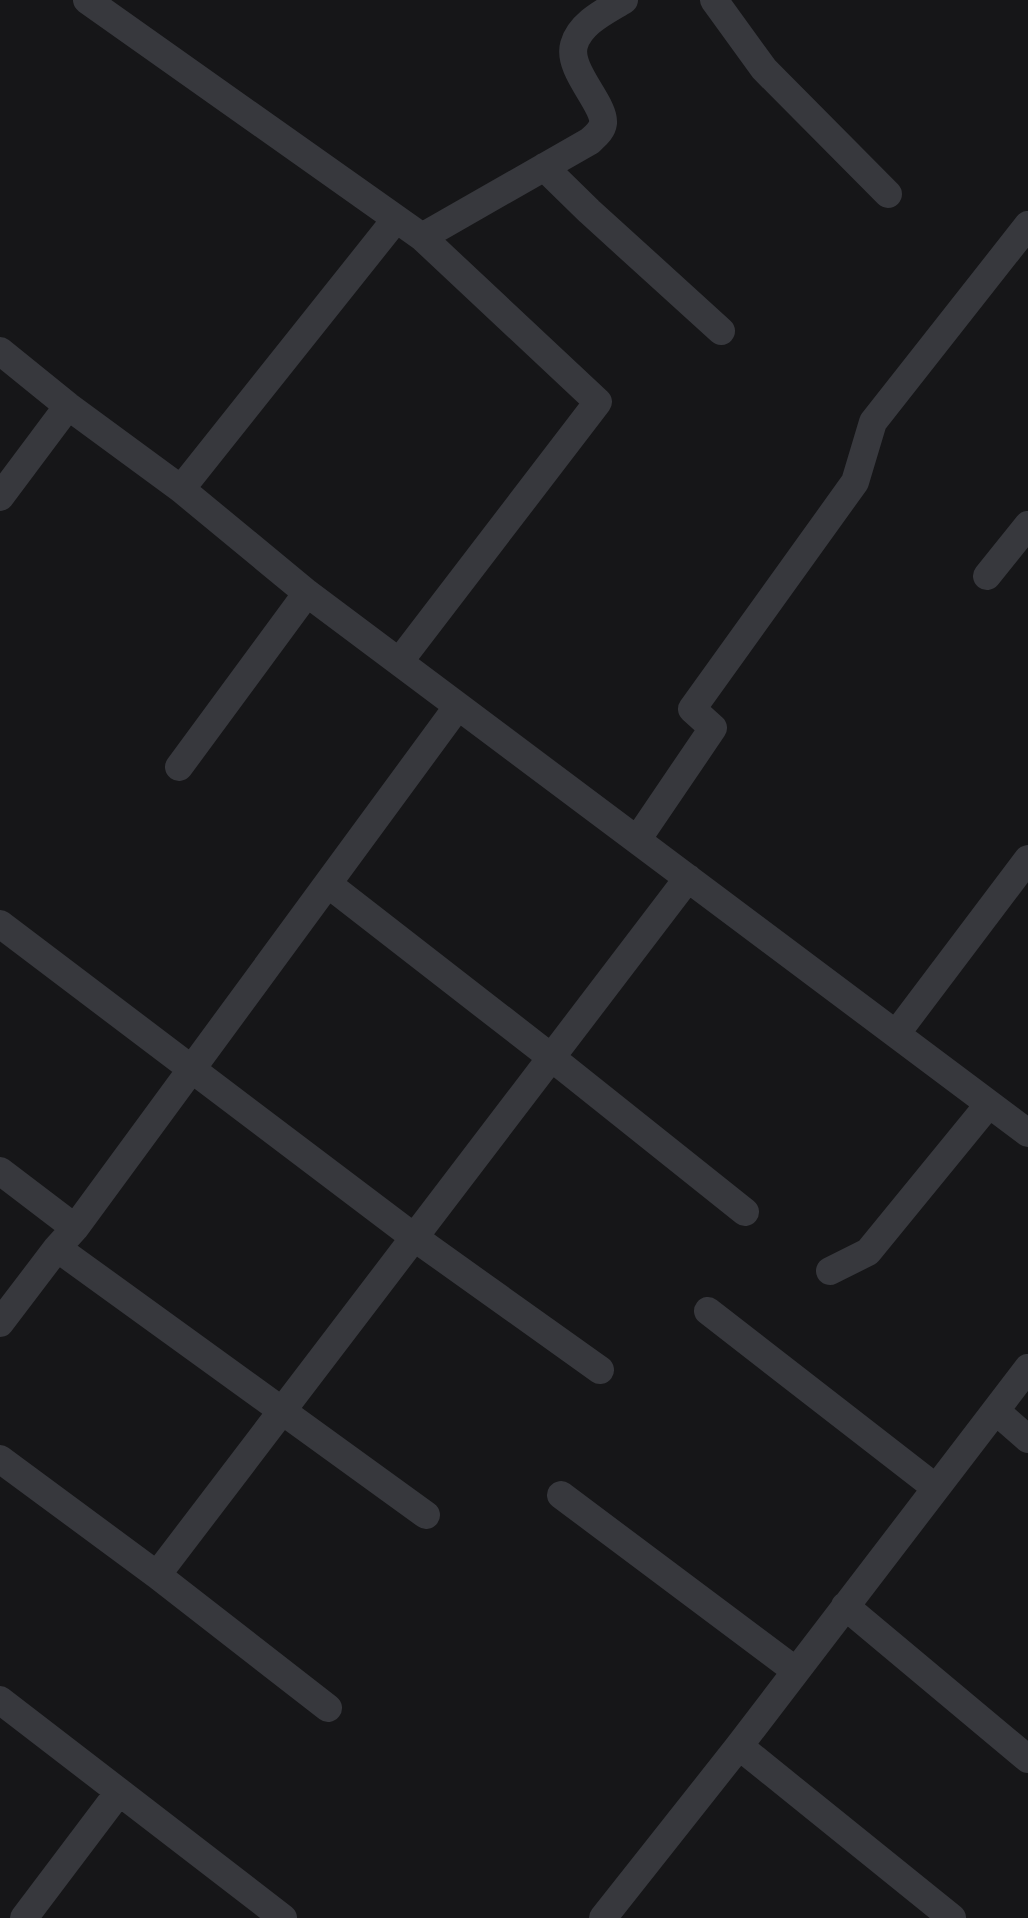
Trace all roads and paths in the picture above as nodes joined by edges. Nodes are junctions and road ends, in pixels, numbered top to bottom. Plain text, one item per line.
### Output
1 (87, 0) edge
2 (624, 0) edge
3 (714, 0) edge
4 (544, 167) junction
5 (888, 194) dead end
6 (396, 219) junction
7 (1028, 225) edge
8 (422, 238) junction
9 (721, 331) dead end
10 (0, 351) edge
11 (68, 406) junction
12 (181, 489) junction
13 (0, 497) edge
14 (1028, 525) edge
15 (987, 576) dead end
16 (308, 593) junction
17 (399, 662) junction
18 (458, 706) junction
19 (179, 767) dead end
20 (637, 840) junction
21 (1028, 859) edge
22 (688, 878) junction
23 (328, 884) junction
24 (0, 924) edge
25 (896, 1034) junction
26 (552, 1058) junction
27 (192, 1068) junction
28 (989, 1104) junction
29 (1028, 1133) edge
30 (0, 1171) edge
31 (745, 1212) dead end
32 (66, 1238) junction
33 (415, 1238) junction
34 (830, 1271) dead end
35 (708, 1311) dead end
36 (0, 1323) edge
37 (1028, 1368) edge
38 (600, 1370) dead end
39 (282, 1411) junction
40 (996, 1411) junction
41 (1028, 1439) edge
42 (0, 1459) edge
43 (936, 1488) junction
44 (561, 1495) dead end
45 (426, 1516) dead end
46 (157, 1575) junction
47 (844, 1606) junction
48 (796, 1671) junction
49 (0, 1700) edge
50 (328, 1708) dead end
51 (739, 1746) junction
52 (1028, 1759) edge
53 (119, 1792) junction
54 (24, 1918) edge
55 (283, 1918) edge
56 (603, 1918) edge
57 (952, 1918) edge

1 - 6 street
2 - 4 street
3 - 5 street
4 - 8 street
4 - 9 street
6 - 8 street
6 - 12 street
7 - 20 street
8 - 17 street
10 - 11 street
11 - 12 street
11 - 13 street
12 - 16 street
14 - 15 street
16 - 17 street
16 - 19 street
17 - 18 street
18 - 20 street
18 - 23 street
20 - 22 street
21 - 25 street
22 - 25 street
22 - 26 street
23 - 26 street
23 - 27 street
24 - 27 street
25 - 28 street
26 - 31 street
26 - 33 street
27 - 32 street
27 - 33 street
28 - 29 street
28 - 34 street
30 - 32 street
32 - 36 street
32 - 39 street
33 - 38 street
33 - 39 street
35 - 43 street
37 - 40 street
39 - 45 street
39 - 46 street
40 - 41 street
40 - 43 street
42 - 46 street
43 - 47 street
44 - 48 street
46 - 50 street
47 - 48 street
47 - 52 street
48 - 51 street
49 - 53 street
51 - 56 street
51 - 57 street
53 - 54 street
53 - 55 street

